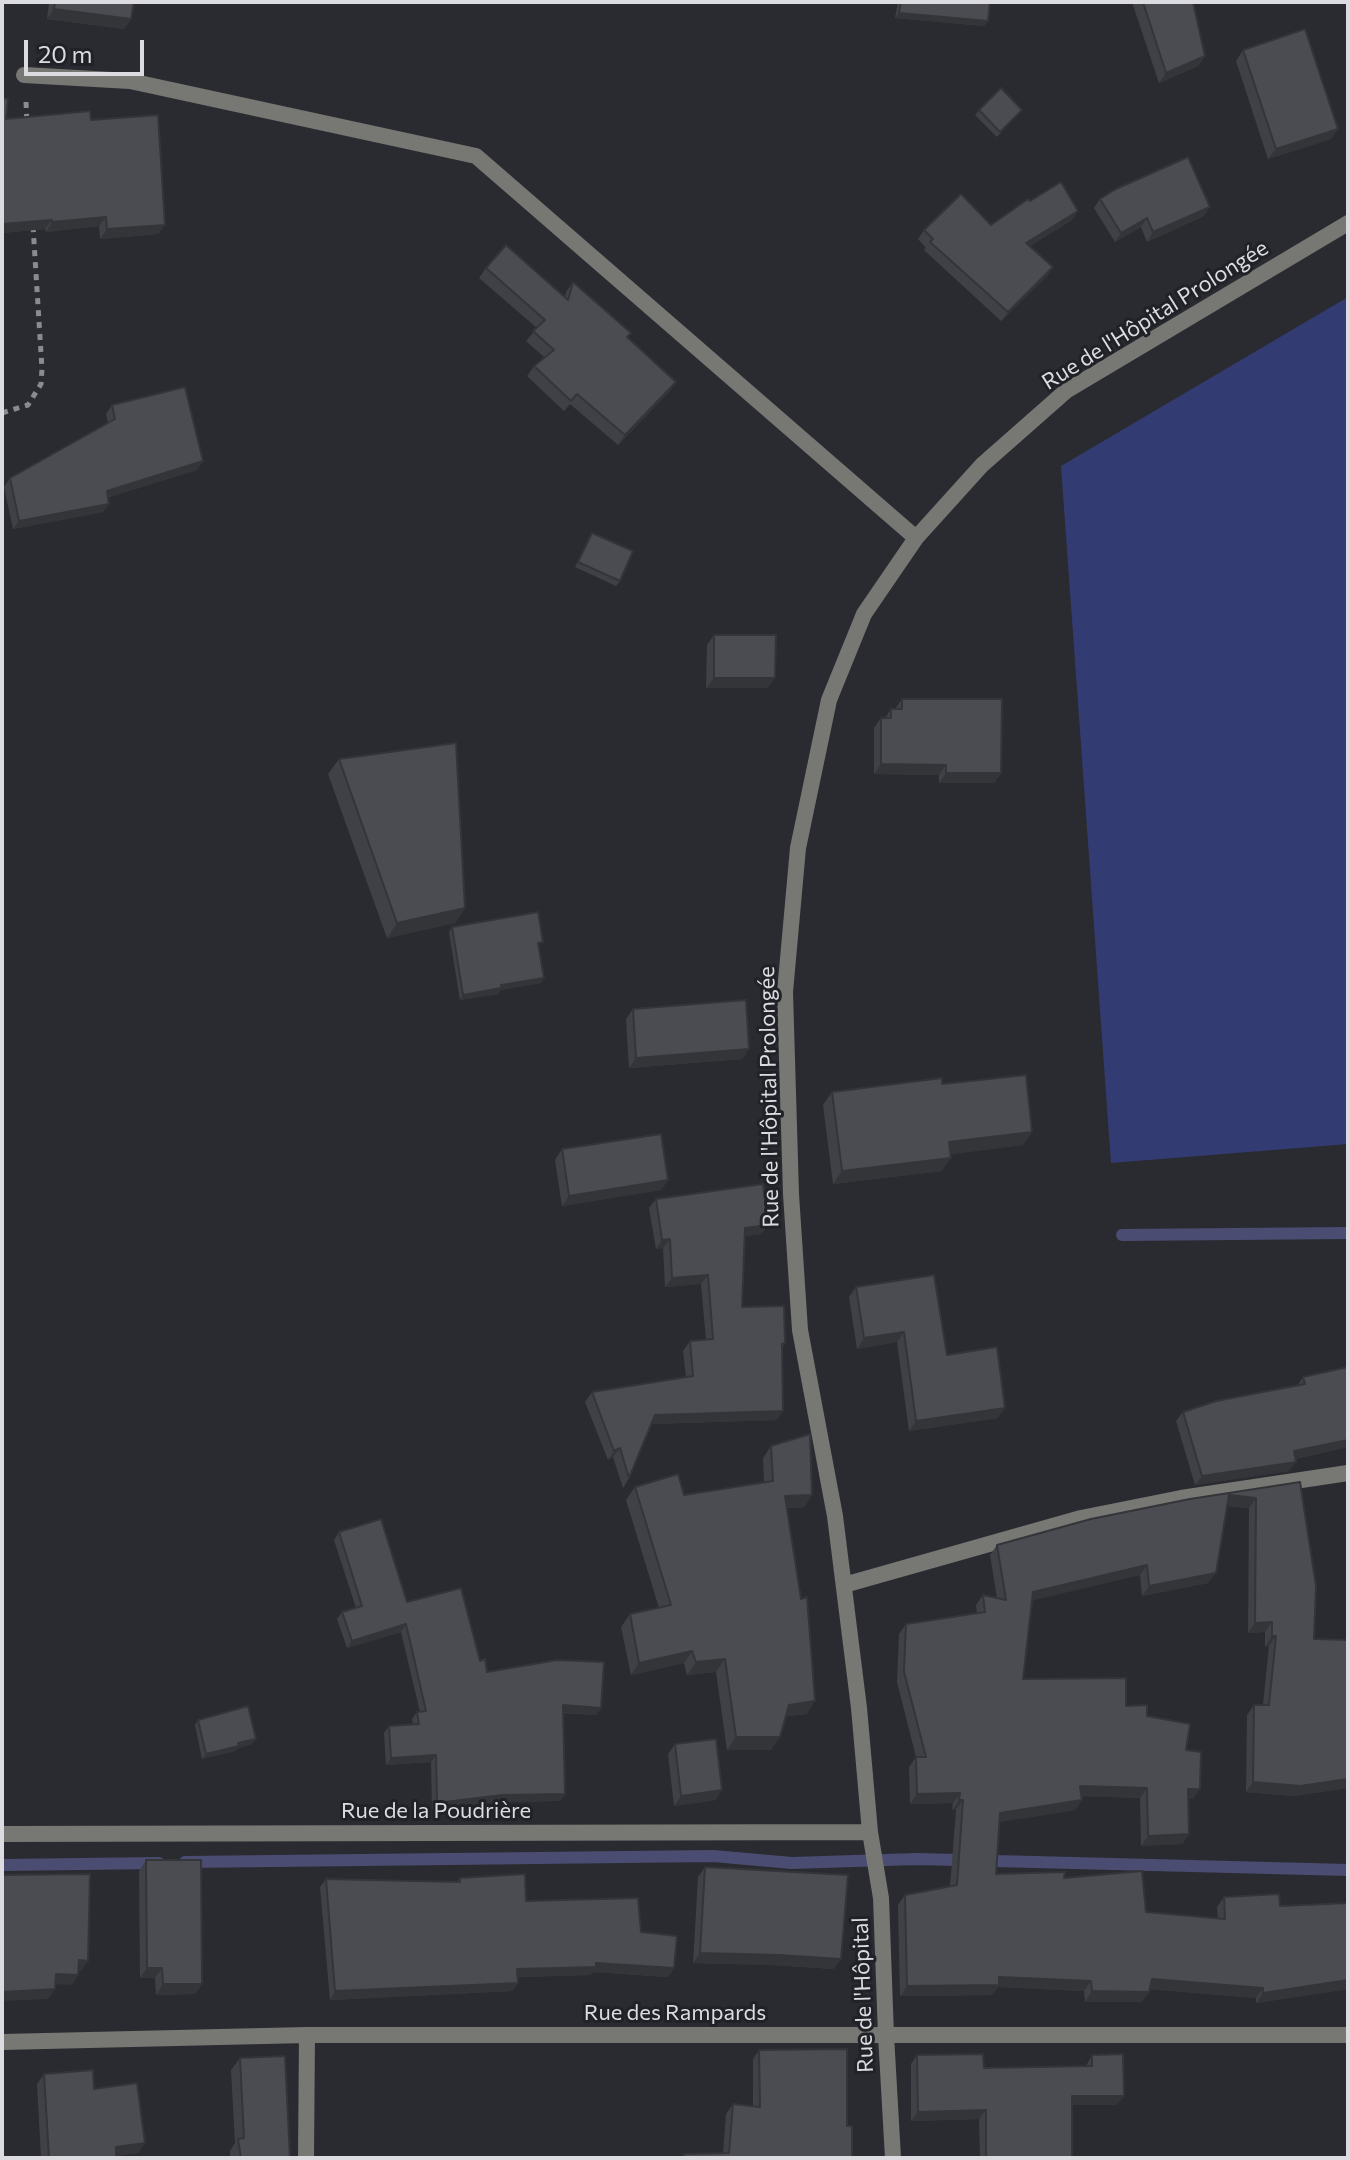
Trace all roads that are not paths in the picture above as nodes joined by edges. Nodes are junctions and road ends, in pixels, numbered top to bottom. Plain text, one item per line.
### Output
1 (24, 75) road end
2 (1348, 223) edge
3 (916, 538) junction
4 (1348, 1473) edge
5 (844, 1585) junction
6 (870, 1832) junction
7 (2, 1834) edge
8 (307, 2035) junction
9 (886, 2035) junction
10 (1348, 2035) edge
11 (2, 2042) edge
12 (306, 2158) edge
13 (893, 2158) edge

1 - 3 street
2 - 3 street, Rue de l'Hôpital Prolongée
3 - 5 street, Rue de l'Hôpital Prolongée
4 - 5 street
5 - 6 street, Rue de l'Hôpital Prolongée
6 - 7 street, Rue de la Poudrière
6 - 9 street, Rue de l'Hôpital
8 - 9 street, Rue des Rampards
8 - 11 street, Rue des Rampards
8 - 12 street
9 - 10 street, Rue des Rampards
9 - 13 street, Rue de l'Hôpital

